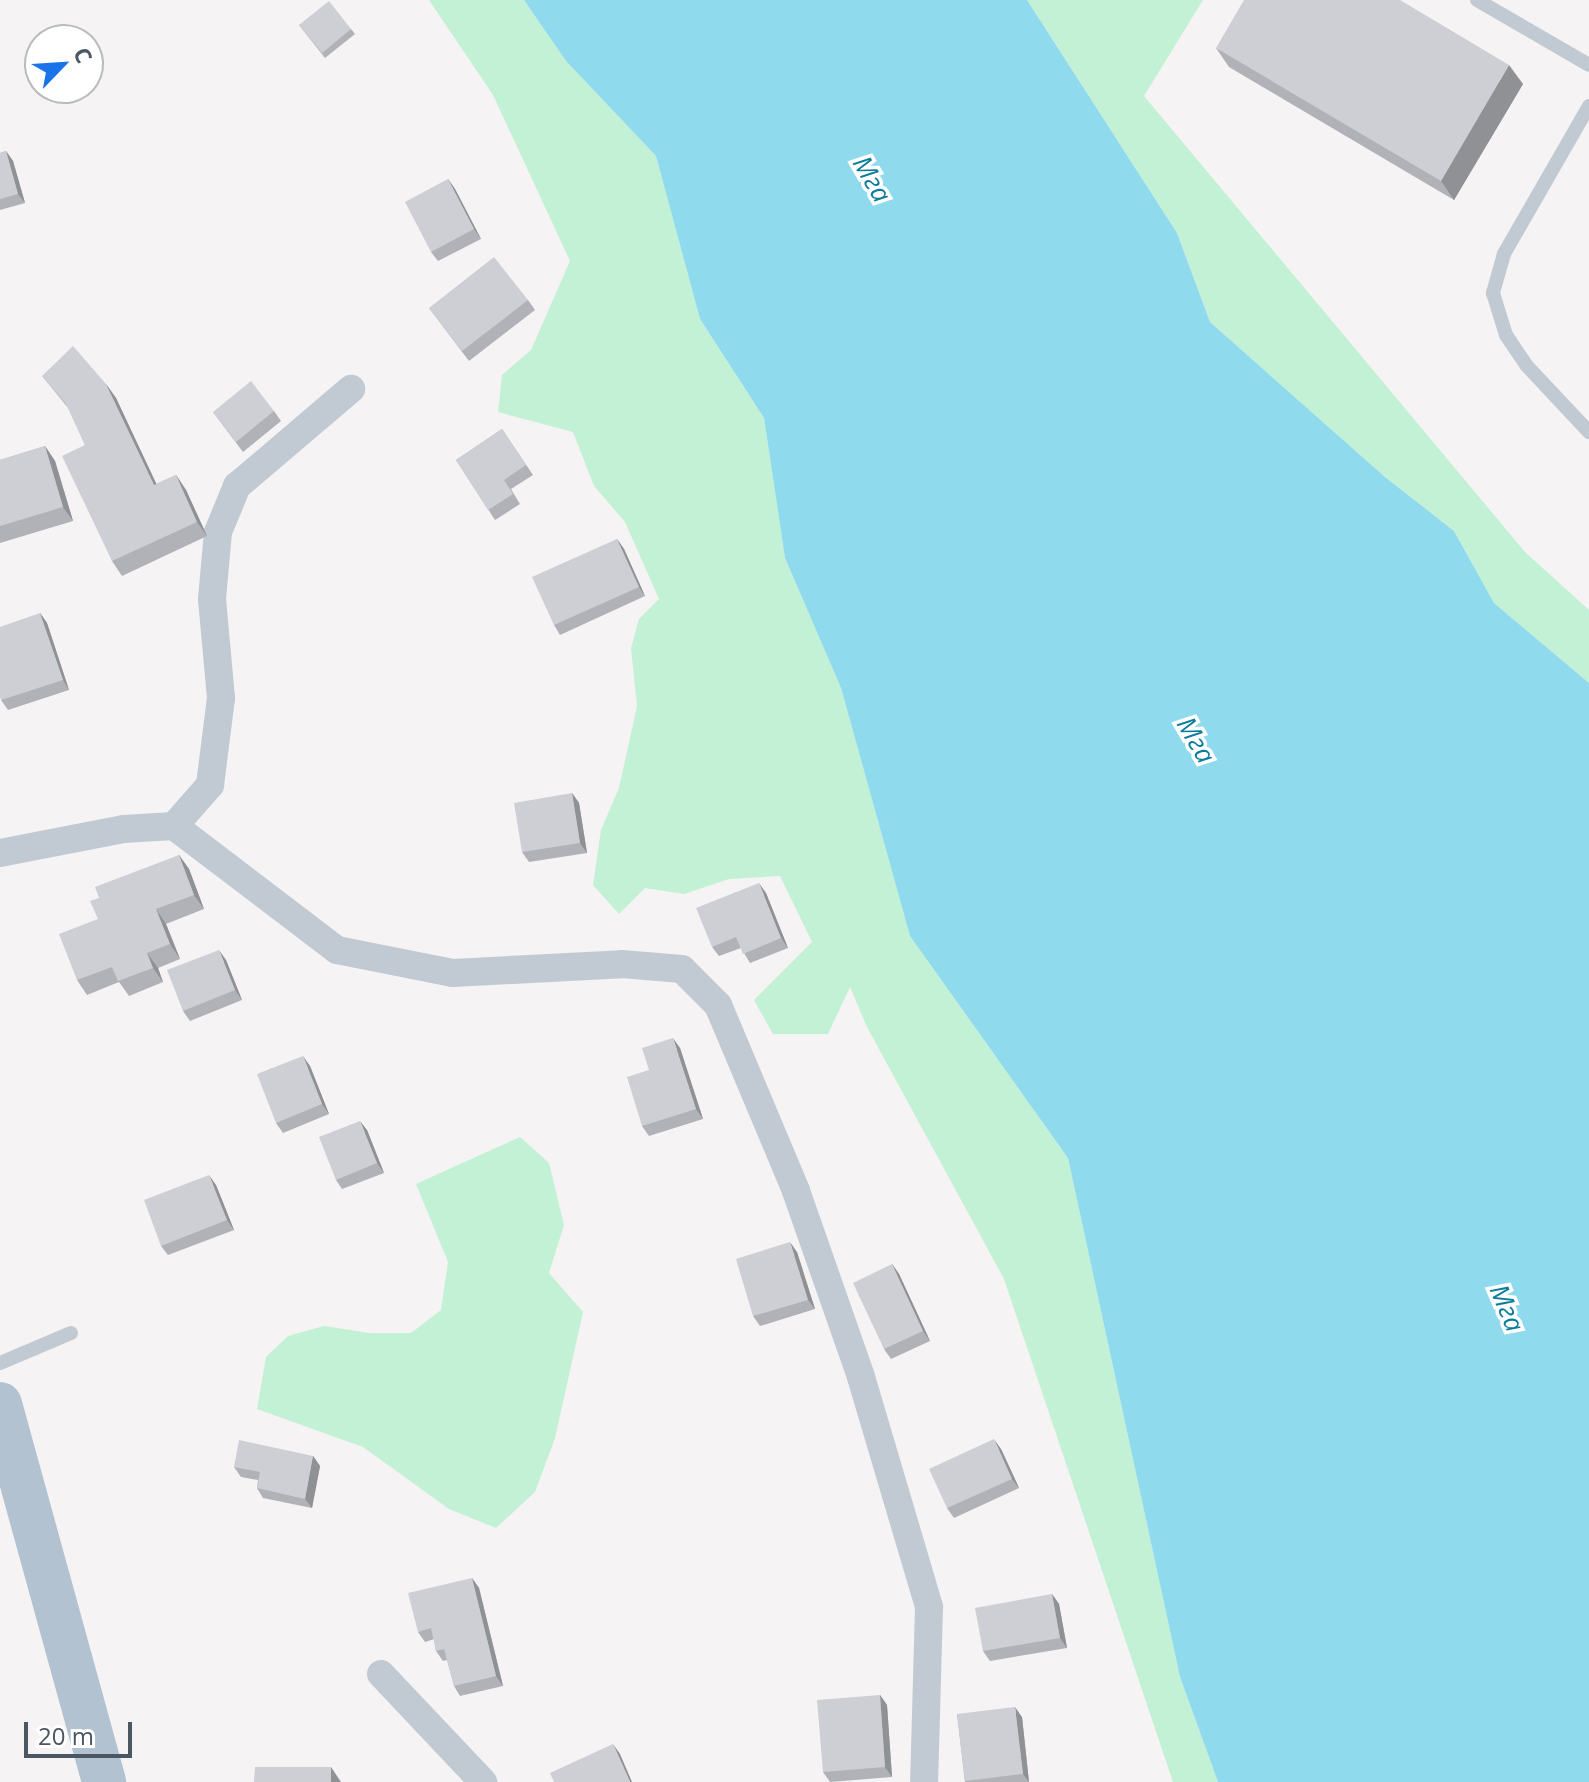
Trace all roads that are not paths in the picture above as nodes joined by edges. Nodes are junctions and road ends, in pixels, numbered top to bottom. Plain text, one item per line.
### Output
1 (1477, 0) edge
2 (1589, 65) edge
3 (1589, 106) edge
4 (351, 389) dead end
5 (1589, 432) edge
6 (174, 826) junction
7 (0, 853) edge
8 (71, 1333) dead end
9 (0, 1363) edge
10 (0, 1404) edge
11 (381, 1674) dead end
12 (99, 1779) edge
13 (483, 1782) edge
14 (924, 1782) edge

1 - 2 lane
3 - 5 lane
4 - 6 street
6 - 7 street
6 - 14 street
8 - 9 lane
10 - 12 main road
11 - 13 street

